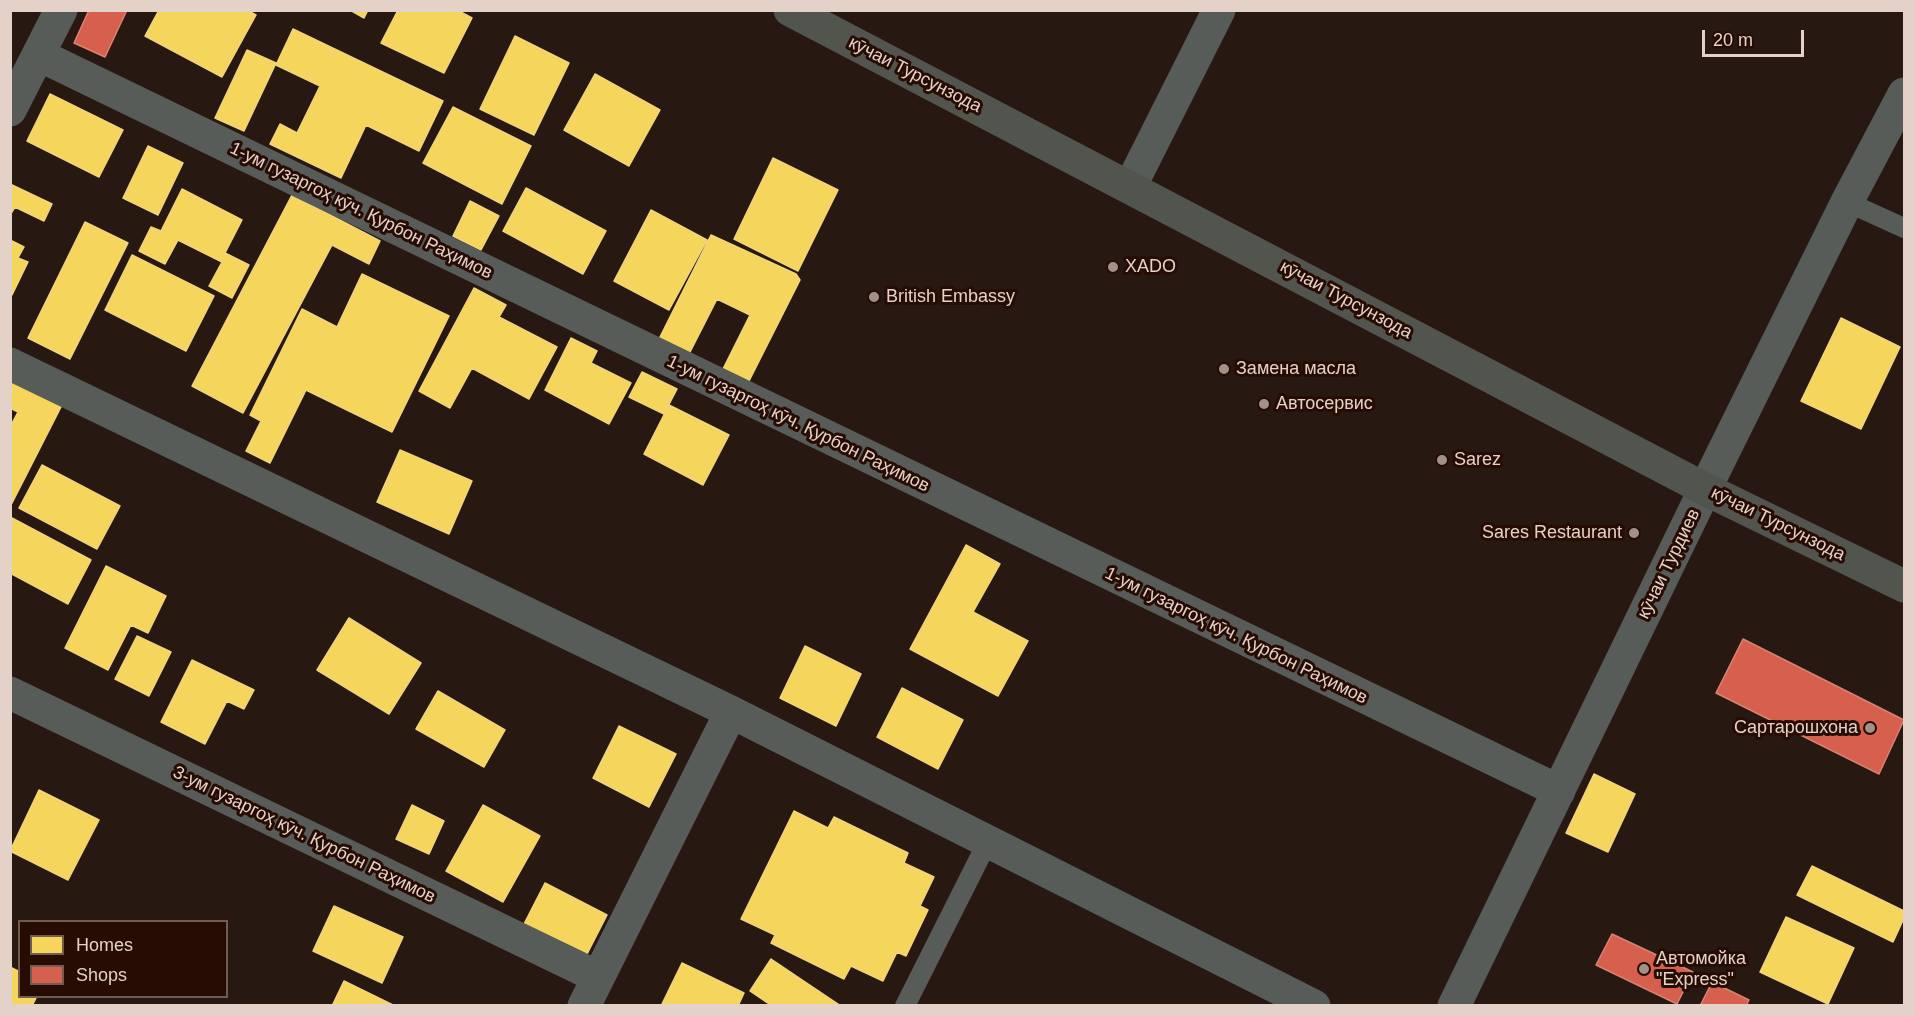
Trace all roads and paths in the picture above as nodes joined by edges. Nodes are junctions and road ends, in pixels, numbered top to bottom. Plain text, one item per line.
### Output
1 (61, 10) edge
2 (790, 10) edge
3 (1219, 10) edge
4 (39, 55) junction
5 (1905, 94) edge
6 (10, 110) edge
7 (1130, 187) junction
8 (1847, 202) junction
9 (1905, 228) edge
10 (10, 364) edge
11 (1705, 489) junction
12 (1905, 586) edge
13 (10, 693) edge
14 (731, 712) junction
15 (1558, 791) junction
16 (987, 843) junction
17 (591, 991) edge
18 (905, 1005) edge
19 (1314, 1005) edge
20 (1454, 1005) edge

1 - 4 street
2 - 7 main road, кӯчаи Турсунзода
3 - 7 street
4 - 6 street
4 - 15 street, 1-ум гузаргоҳ кӯч. Қурбон Раҳимов
5 - 8 street, кӯчаи Турдиев
7 - 11 main road, кӯчаи Турсунзода
8 - 9 lane
8 - 11 street, кӯчаи Турдиев
10 - 14 street
11 - 12 main road, кӯчаи Турсунзода
11 - 15 street, кӯчаи Турдиев
13 - 17 street, 3-ум гузаргоҳ кӯч. Қурбон Раҳимов
14 - 16 street
14 - 17 street
15 - 20 street, кӯчаи Турдиев
16 - 18 lane
16 - 19 street

